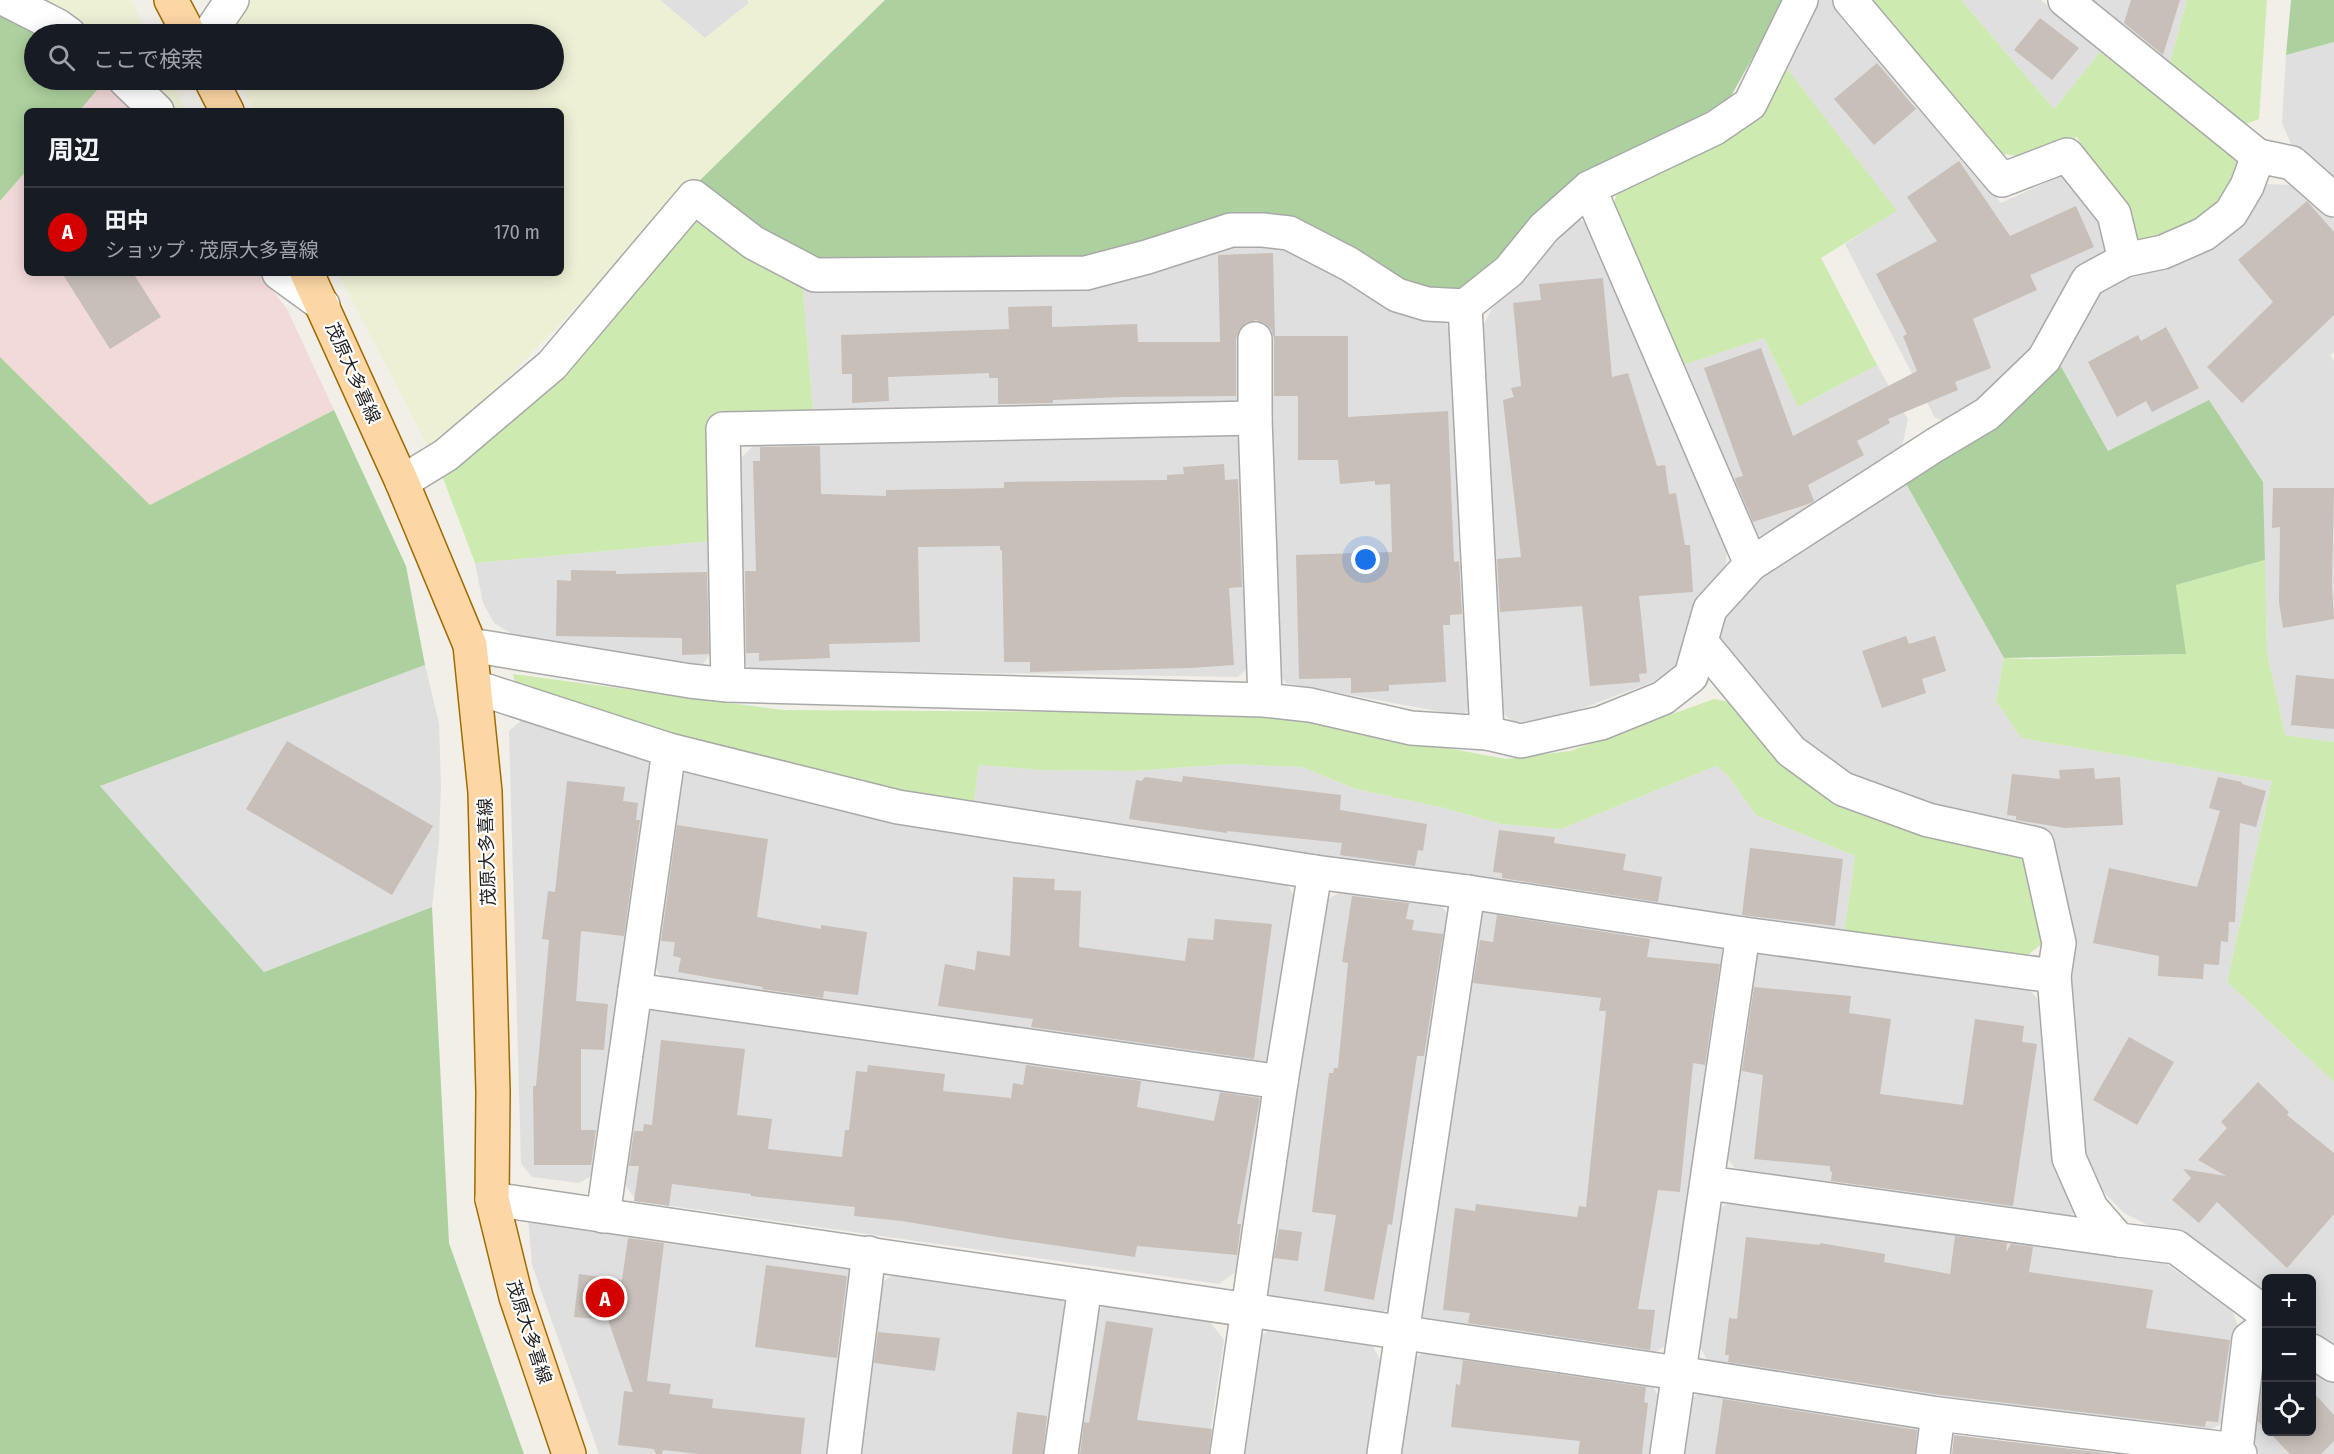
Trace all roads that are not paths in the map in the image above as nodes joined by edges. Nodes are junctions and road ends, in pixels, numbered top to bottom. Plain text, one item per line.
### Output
1 (7, 0) edge
2 (171, 0) edge
3 (232, 0) edge
4 (1801, 0) edge
5 (1850, 0) edge
6 (2065, 0) edge
7 (54, 24) edge
8 (184, 24) edge
9 (216, 24) edge
10 (135, 90) edge
11 (216, 90) edge
12 (154, 108) edge
13 (225, 108) edge
14 (2258, 156) junction
15 (1589, 188) junction
16 (2334, 200) edge
17 (2125, 260) junction
18 (283, 276) edge
19 (308, 276) edge
20 (322, 305) junction
21 (1465, 306) junction
22 (1255, 339) dead end
23 (1255, 418) junction
24 (402, 482) junction
25 (1751, 564) junction
26 (1701, 642) junction
27 (470, 645) junction
28 (728, 685) junction
29 (475, 687) junction
30 (1265, 700) junction
31 (1487, 734) junction
32 (669, 750) junction
33 (1315, 872) junction
34 (1468, 892) junction
35 (1743, 934) junction
36 (2054, 976) junction
37 (635, 990) junction
38 (1281, 1082) junction
39 (1708, 1184) junction
40 (492, 1199) junction
41 (603, 1216) junction
42 (2119, 1240) junction
43 (869, 1253) junction
44 (1085, 1286) junction
45 (1248, 1310) junction
46 (2262, 1311) edge
47 (2263, 1328) edge
48 (1401, 1333) junction
49 (2316, 1354) edge
50 (2334, 1365) edge
51 (1678, 1373) junction
52 (1938, 1414) junction
53 (2238, 1452) edge
54 (569, 1454) edge
55 (844, 1454) edge
56 (1062, 1454) edge
57 (1227, 1454) edge
58 (1384, 1454) edge
59 (1667, 1454) edge
60 (1933, 1454) edge

1 - 7 street
2 - 8 main road
3 - 9 street
4 - 15 street
5 - 17 street
6 - 14 street
10 - 12 street
11 - 13 main road
14 - 16 street
14 - 17 street
15 - 21 street
15 - 25 street
17 - 25 street
18 - 20 street
19 - 20 main road, 茂原大多喜線
20 - 24 main road, 茂原大多喜線
21 - 24 street
21 - 31 street
22 - 23 street
23 - 28 street
23 - 30 street
24 - 27 main road, 茂原大多喜線
25 - 26 street
26 - 31 street
26 - 36 street
27 - 28 street
27 - 29 main road, 茂原大多喜線
28 - 30 street
29 - 32 street
29 - 40 main road, 茂原大多喜線
30 - 31 street
32 - 33 street
32 - 37 street
33 - 34 street
33 - 38 street
34 - 35 street
34 - 48 street
35 - 36 street
35 - 39 street
36 - 42 street
37 - 38 street
37 - 41 street
38 - 45 street
39 - 42 street
39 - 51 street
40 - 41 street
40 - 54 main road, 茂原大多喜線
41 - 43 street
42 - 46 street
43 - 44 street
43 - 55 street
44 - 45 street
44 - 56 street
45 - 48 street
45 - 57 street
47 - 53 street
48 - 51 street
48 - 58 street
49 - 50 street
51 - 52 street
51 - 59 street
52 - 53 street
52 - 60 street

